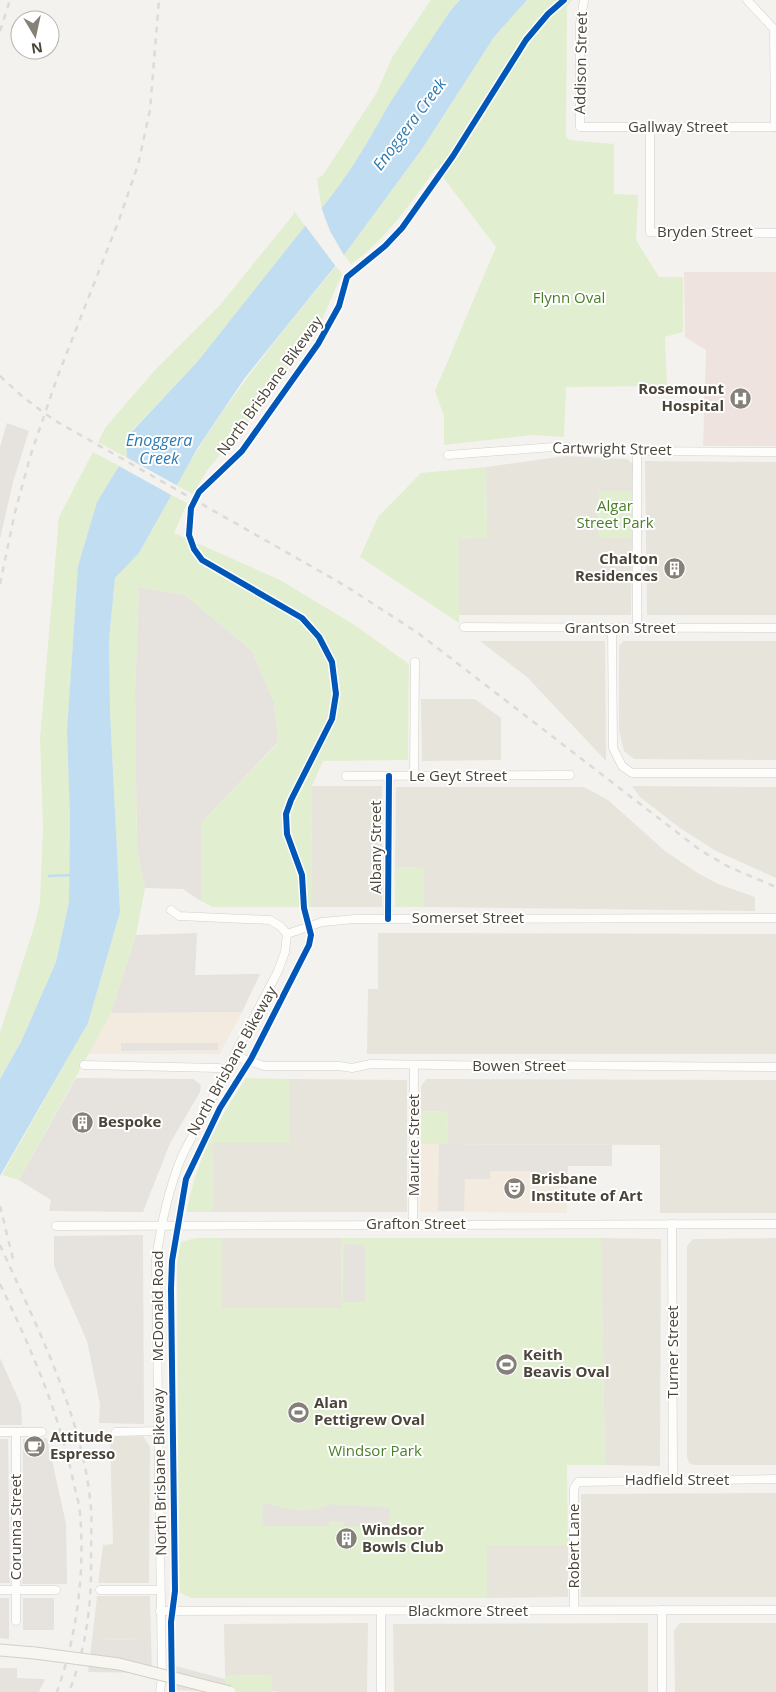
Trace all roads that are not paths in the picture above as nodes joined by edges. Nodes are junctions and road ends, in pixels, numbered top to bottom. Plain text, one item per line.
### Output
1 (584, 0) edge
2 (747, 0) edge
3 (776, 105) edge
4 (580, 127) joint
5 (650, 127) junction
6 (776, 127) edge
7 (776, 233) edge
8 (637, 451) junction
9 (776, 452) edge
10 (448, 455) dead end
11 (464, 627) dead end
12 (612, 628) junction
13 (637, 628) junction
14 (776, 628) edge
15 (415, 662) dead end
16 (776, 773) edge
17 (570, 775) dead end
18 (346, 776) dead end
19 (389, 776) junction
20 (414, 776) junction
21 (171, 910) dead end
22 (776, 918) edge
23 (388, 919) junction
24 (287, 934) junction
25 (235, 1056) junction
26 (84, 1065) dead end
27 (414, 1066) junction
28 (776, 1067) edge
29 (227, 1071) junction
30 (413, 1224) junction
31 (672, 1224) junction
32 (776, 1224) edge
33 (161, 1225) junction
34 (56, 1226) dead end
35 (158, 1431) junction
36 (0, 1432) edge
37 (16, 1432) junction
38 (42, 1432) dead end
39 (116, 1432) dead end
40 (673, 1479) junction
41 (776, 1479) edge
42 (578, 1482) joint
43 (0, 1590) edge
44 (16, 1590) junction
45 (56, 1590) dead end
46 (100, 1590) dead end
47 (160, 1590) junction
48 (574, 1610) junction
49 (662, 1610) junction
50 (776, 1610) edge
51 (381, 1611) junction
52 (160, 1612) junction
53 (16, 1621) dead end
54 (0, 1650) edge
55 (162, 1677) junction
56 (160, 1692) edge
57 (164, 1692) edge
58 (230, 1692) edge
59 (381, 1692) edge
60 (662, 1692) edge

1 - 4 street, Addison Street
2 - 3 street
3 - 6 street
4 - 5 street, Gallway Street
5 - 6 street, Gallway Street
5 - 7 street, Bryden Street
8 - 9 street, Cartwright Street
8 - 10 street, Cartwright Street
8 - 13 street
11 - 12 street, Grantson Street
12 - 13 street, Grantson Street
12 - 16 street
13 - 14 street, Grantson Street
15 - 20 street
17 - 20 street, Le Geyt Street
18 - 19 street, Le Geyt Street
19 - 20 street, Le Geyt Street
19 - 23 street, Albany Street
21 - 24 street
22 - 23 street, Somerset Street
23 - 24 street, Somerset Street
24 - 25 street, McDonald Road
25 - 27 street, Bowen Street
25 - 29 street, McDonald Road
26 - 29 street
27 - 28 street, Bowen Street
27 - 30 street, Maurice Street
29 - 33 street, McDonald Road
30 - 31 street, Grafton Street
30 - 33 street, Grafton Street
31 - 32 street, Grafton Street
31 - 40 street, Turner Street
33 - 34 street, Grafton Street
33 - 35 street, McDonald Road
35 - 39 street
35 - 47 street, McDonald Road
36 - 37 street
37 - 38 street
37 - 44 street, Corunna Street
40 - 41 street, Hadfield Street
40 - 42 street, Hadfield Street
42 - 48 street, Robert Lane
43 - 44 street
44 - 45 street
44 - 53 street, Corunna Street
46 - 47 street
47 - 52 street, McDonald Road
48 - 49 street, Blackmore Street
48 - 51 street, Blackmore Street
49 - 50 street, Blackmore Street
49 - 60 street
51 - 52 street, Blackmore Street
51 - 59 street
52 - 55 street, McDonald Road
54 - 58 main road, bridge
55 - 56 street, McDonald Road
55 - 57 street, McDonald Road

